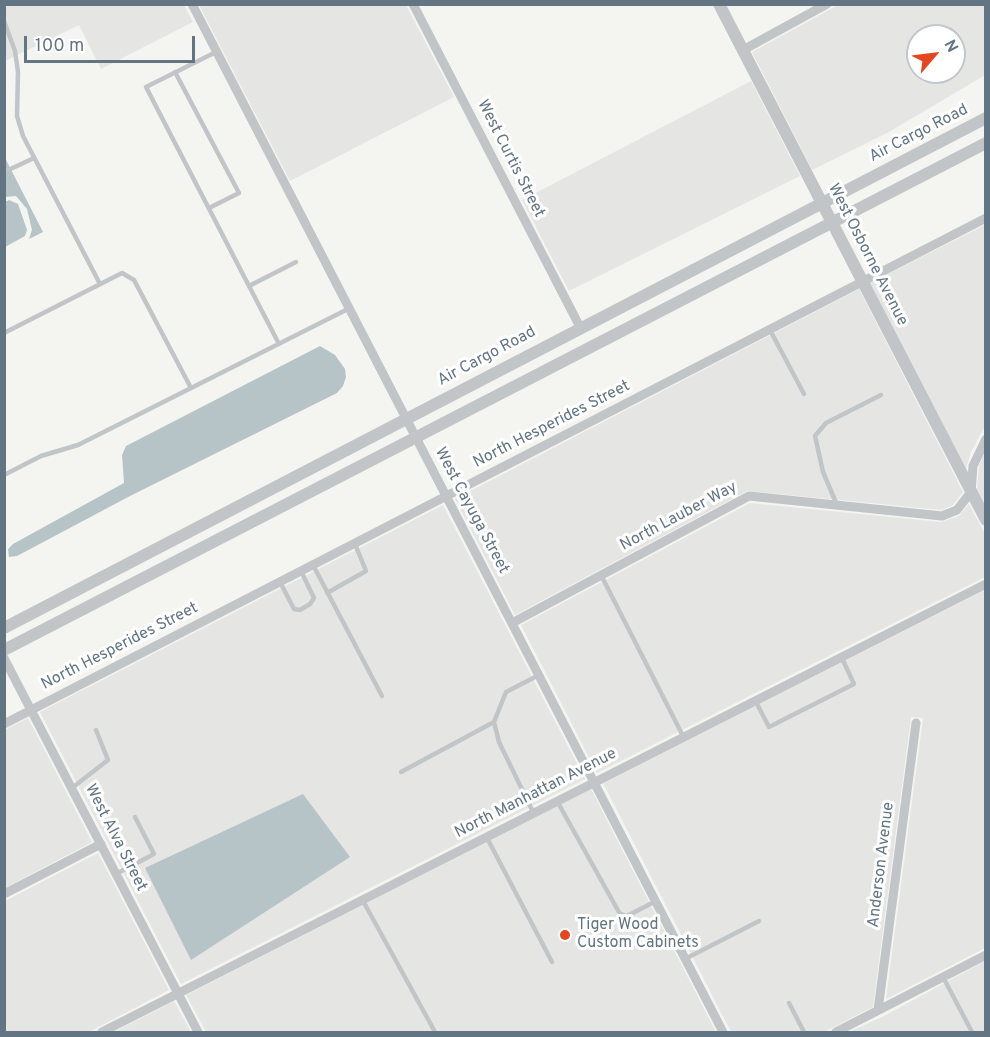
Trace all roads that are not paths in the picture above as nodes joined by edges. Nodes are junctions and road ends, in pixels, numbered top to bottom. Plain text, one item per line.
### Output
1 (192, 4) edge
2 (413, 4) edge
3 (719, 4) edge
4 (827, 4) edge
5 (4, 21) edge
6 (743, 50) junction
7 (216, 52) junction
8 (175, 72) junction
9 (986, 118) edge
10 (986, 143) edge
11 (34, 158) junction
12 (4, 172) edge
13 (821, 203) junction
14 (209, 208) junction
15 (986, 218) edge
16 (832, 223) junction
17 (296, 262) dead end
18 (862, 281) junction
19 (100, 284) junction
20 (249, 286) junction
21 (348, 309) junction
22 (580, 327) junction
23 (770, 330) junction
24 (4, 333) edge
25 (279, 344) junction
26 (191, 388) junction
27 (804, 394) dead end
28 (881, 395) dead end
29 (405, 418) junction
30 (416, 439) junction
31 (986, 439) edge
32 (4, 475) edge
33 (971, 492) junction
34 (446, 497) junction
35 (837, 505) junction
36 (986, 520) edge
37 (355, 544) junction
38 (313, 565) junction
39 (301, 571) junction
40 (601, 575) junction
41 (280, 582) junction
42 (986, 584) edge
43 (327, 593) junction
44 (512, 623) junction
45 (4, 628) edge
46 (4, 650) edge
47 (841, 656) junction
48 (4, 658) edge
49 (539, 675) junction
50 (382, 696) dead end
51 (755, 700) junction
52 (31, 710) junction
53 (494, 722) junction
54 (916, 723) dead end
55 (4, 724) edge
56 (96, 730) dead end
57 (683, 736) junction
58 (401, 772) dead end
59 (594, 781) junction
60 (72, 788) junction
61 (557, 800) junction
62 (533, 812) junction
63 (135, 817) dead end
64 (486, 836) junction
65 (101, 844) junction
66 (116, 874) junction
67 (4, 894) edge
68 (362, 899) junction
69 (656, 901) junction
70 (759, 921) dead end
71 (986, 955) edge
72 (685, 959) junction
73 (552, 962) dead end
74 (943, 977) junction
75 (177, 992) junction
76 (789, 1003) dead end
77 (878, 1010) junction
78 (102, 1032) edge
79 (198, 1032) edge
80 (435, 1032) edge
81 (723, 1032) edge
82 (804, 1032) edge
83 (836, 1032) edge
84 (972, 1032) edge

1 - 7 street, West Cayuga Street
2 - 22 street, West Curtis Street
3 - 6 street, West Osborne Avenue
4 - 6 street
5 - 11 lane
6 - 13 street, West Osborne Avenue
7 - 8 lane
7 - 21 street, West Cayuga Street
8 - 14 lane
8 - 14 lane
9 - 13 street, Air Cargo Road
10 - 16 street
11 - 12 lane
11 - 19 lane
13 - 16 street, West Osborne Avenue
13 - 22 street, Air Cargo Road
14 - 20 lane
15 - 18 street, North Hesperides Street
16 - 18 street, West Osborne Avenue
16 - 30 street
17 - 20 lane
18 - 23 street, North Hesperides Street
18 - 33 street, West Osborne Avenue
19 - 24 lane
19 - 26 lane
20 - 25 lane
21 - 25 lane
21 - 29 street, West Cayuga Street
22 - 29 street, Air Cargo Road
23 - 27 lane
23 - 34 street, North Hesperides Street
25 - 26 lane
26 - 32 lane
28 - 35 lane
29 - 30 street, West Cayuga Street
29 - 45 street, Air Cargo Road
30 - 34 street, West Cayuga Street
30 - 46 street
31 - 33 street
33 - 35 street, North Lauber Way
33 - 36 street, West Osborne Avenue
34 - 37 street, North Hesperides Street
34 - 44 street, West Cayuga Street
35 - 40 street, North Lauber Way
37 - 38 street, North Hesperides Street
37 - 43 lane
38 - 39 street, North Hesperides Street
38 - 43 lane
39 - 41 street, North Hesperides Street
39 - 41 lane
40 - 44 street, North Lauber Way
40 - 57 lane
41 - 52 street, North Hesperides Street
42 - 47 street, North Manhattan Avenue
43 - 50 lane
44 - 49 street, West Cayuga Street
47 - 51 street, North Manhattan Avenue
47 - 51 lane
48 - 52 street, West Alva Street
49 - 53 lane
49 - 59 street, West Cayuga Street
51 - 57 street, North Manhattan Avenue
52 - 55 street, North Hesperides Street
52 - 60 street, West Alva Street
53 - 58 lane
53 - 62 lane
54 - 77 street, Anderson Avenue
56 - 60 lane
57 - 59 street, North Manhattan Avenue
59 - 61 street, North Manhattan Avenue
59 - 69 street, West Cayuga Street
60 - 65 street, West Alva Street
61 - 62 street, North Manhattan Avenue
61 - 69 lane
62 - 64 street, North Manhattan Avenue
63 - 66 lane
64 - 68 street, North Manhattan Avenue
64 - 73 lane
65 - 66 street, West Alva Street
65 - 67 street
66 - 75 street, West Alva Street
68 - 75 street, North Manhattan Avenue
68 - 80 lane
69 - 72 street, West Cayuga Street
70 - 72 lane
71 - 74 street
72 - 81 street, West Cayuga Street
74 - 77 street
74 - 84 lane
75 - 78 street, North Manhattan Avenue
75 - 79 street, West Alva Street
76 - 82 lane
77 - 83 street

